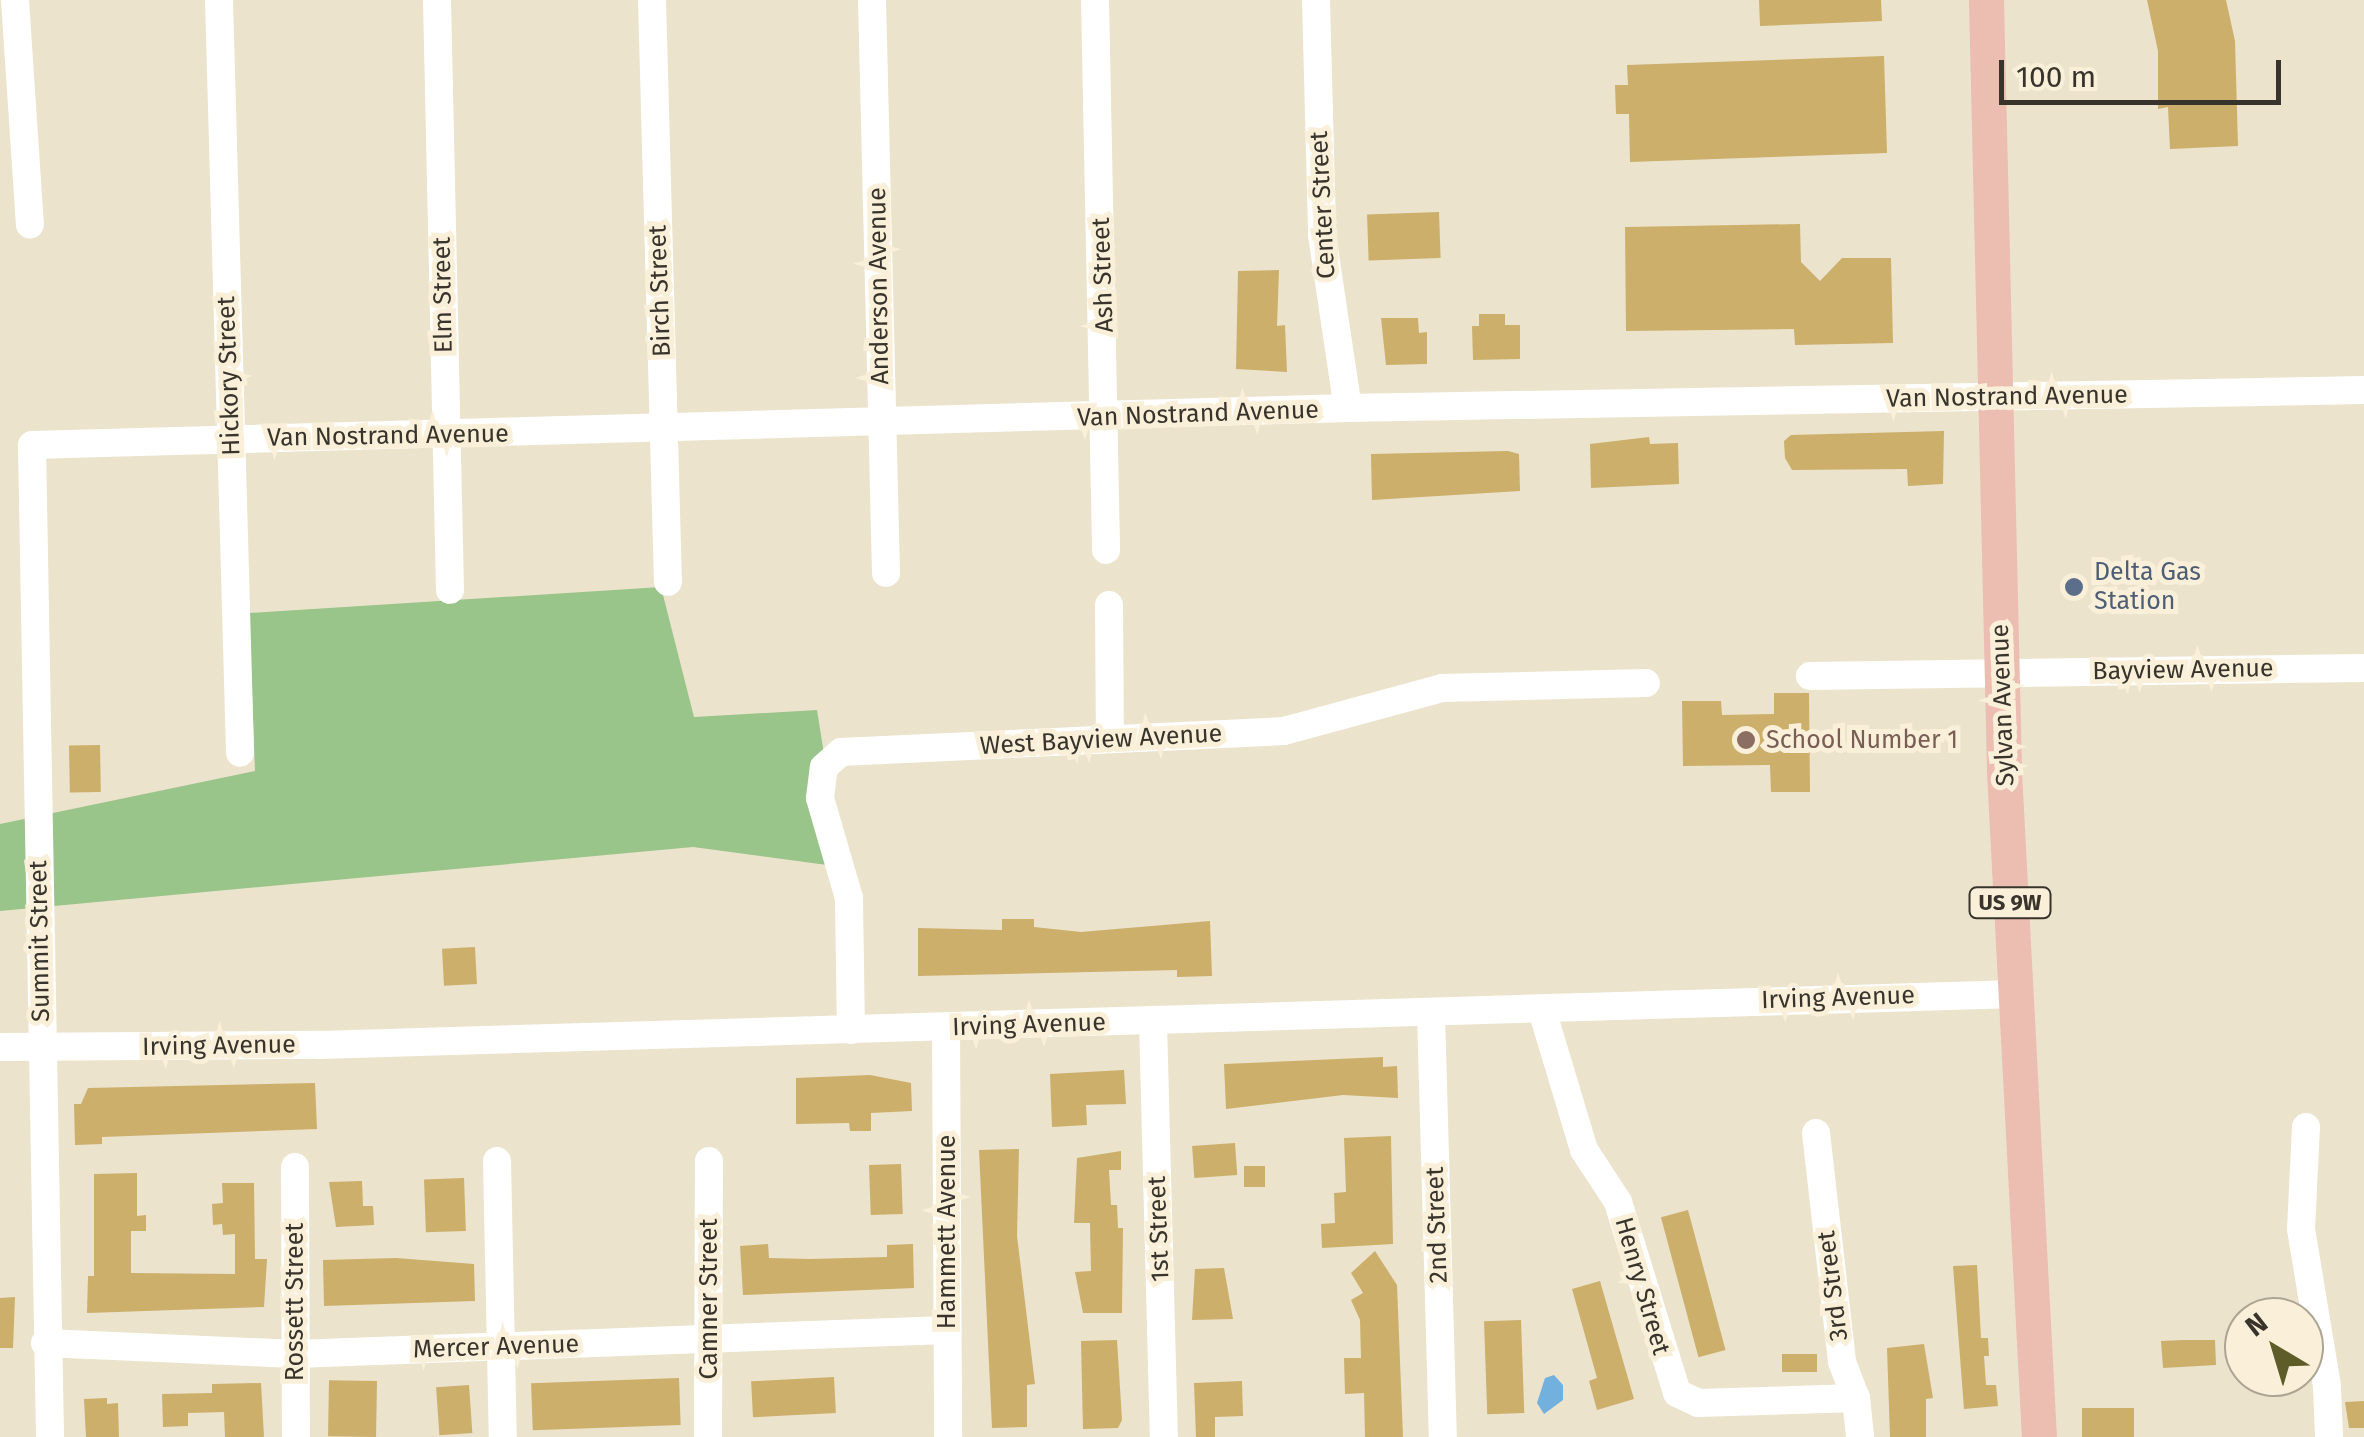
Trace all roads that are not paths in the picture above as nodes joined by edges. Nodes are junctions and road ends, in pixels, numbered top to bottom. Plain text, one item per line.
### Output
1 (15, 0) edge
2 (219, 0) edge
3 (437, 0) edge
4 (652, 0) edge
5 (872, 0) edge
6 (1095, 0) edge
7 (1316, 0) edge
8 (1986, 0) edge
9 (30, 225) dead end
10 (2364, 390) edge
11 (1995, 396) junction
12 (1348, 408) junction
13 (1106, 418) junction
14 (883, 424) junction
15 (664, 429) junction
16 (446, 434) junction
17 (231, 440) junction
18 (32, 445) joint
19 (1106, 550) dead end
20 (886, 573) dead end
21 (668, 582) dead end
22 (450, 590) dead end
23 (1109, 606) dead end
24 (2364, 668) edge
25 (2002, 672) junction
26 (1810, 676) dead end
27 (1646, 683) dead end
28 (1110, 740) junction
29 (240, 753) dead end
30 (2016, 994) junction
31 (1542, 1010) junction
32 (1431, 1013) junction
33 (1153, 1022) junction
34 (946, 1027) junction
35 (851, 1030) junction
36 (0, 1047) edge
37 (42, 1048) junction
38 (2306, 1127) dead end
39 (1816, 1133) dead end
40 (497, 1161) dead end
41 (709, 1161) dead end
42 (295, 1166) dead end
43 (948, 1330) junction
44 (711, 1339) junction
45 (45, 1343) junction
46 (501, 1346) junction
47 (296, 1354) junction
48 (1856, 1398) junction
49 (2039, 1424) edge
50 (50, 1437) edge
51 (296, 1437) edge
52 (503, 1437) edge
53 (708, 1437) edge
54 (948, 1437) edge
55 (1164, 1437) edge
56 (1443, 1437) edge
57 (1860, 1437) edge
58 (2329, 1437) edge

1 - 9 street
2 - 17 street, Hickory Street
3 - 16 street, Elm Street
4 - 15 street, Birch Street
5 - 14 street, Anderson Avenue
6 - 13 street, Ash Street
7 - 12 street, Center Street
8 - 11 main road, Sylvan Avenue / US 9W
10 - 11 street, Van Nostrand Avenue
11 - 12 street, Van Nostrand Avenue
11 - 25 main road, Sylvan Avenue / US 9W
12 - 13 street, Van Nostrand Avenue
13 - 14 street, Van Nostrand Avenue
13 - 19 street, Ash Street
14 - 15 street, Van Nostrand Avenue
14 - 20 street, Anderson Avenue
15 - 16 street, Van Nostrand Avenue
15 - 21 street, Birch Street
16 - 17 street, Van Nostrand Avenue
16 - 22 street, Elm Street
17 - 18 street, Van Nostrand Avenue
17 - 29 street, Hickory Street
18 - 37 street, Summit Street
23 - 28 street
24 - 25 street, Bayview Avenue
25 - 26 street
25 - 30 main road, Sylvan Avenue / US 9W
27 - 28 street, West Bayview Avenue
28 - 35 street, West Bayview Avenue
30 - 31 street, Irving Avenue
30 - 49 main road, Sylvan Avenue / US 9W
31 - 32 street, Irving Avenue
31 - 48 street, Henry Street
32 - 33 street, Irving Avenue
32 - 56 street, 2nd Street
33 - 34 street, Irving Avenue
33 - 55 street, 1st Street
34 - 35 street, Irving Avenue
34 - 43 street, Hammett Avenue
35 - 37 street, Irving Avenue
36 - 37 street, Irving Avenue
37 - 45 street, Summit Street
38 - 58 street
39 - 48 street, 3rd Street
40 - 46 street
41 - 44 street, Camner Street
42 - 47 street, Rossett Street
43 - 44 street, Mercer Avenue
43 - 54 street, Hammett Avenue
44 - 46 street, Mercer Avenue
44 - 53 street, Camner Street
45 - 47 street, Mercer Avenue
45 - 50 street, Summit Street
46 - 47 street, Mercer Avenue
46 - 52 street
47 - 51 street, Rossett Street
48 - 57 street, 3rd Street

